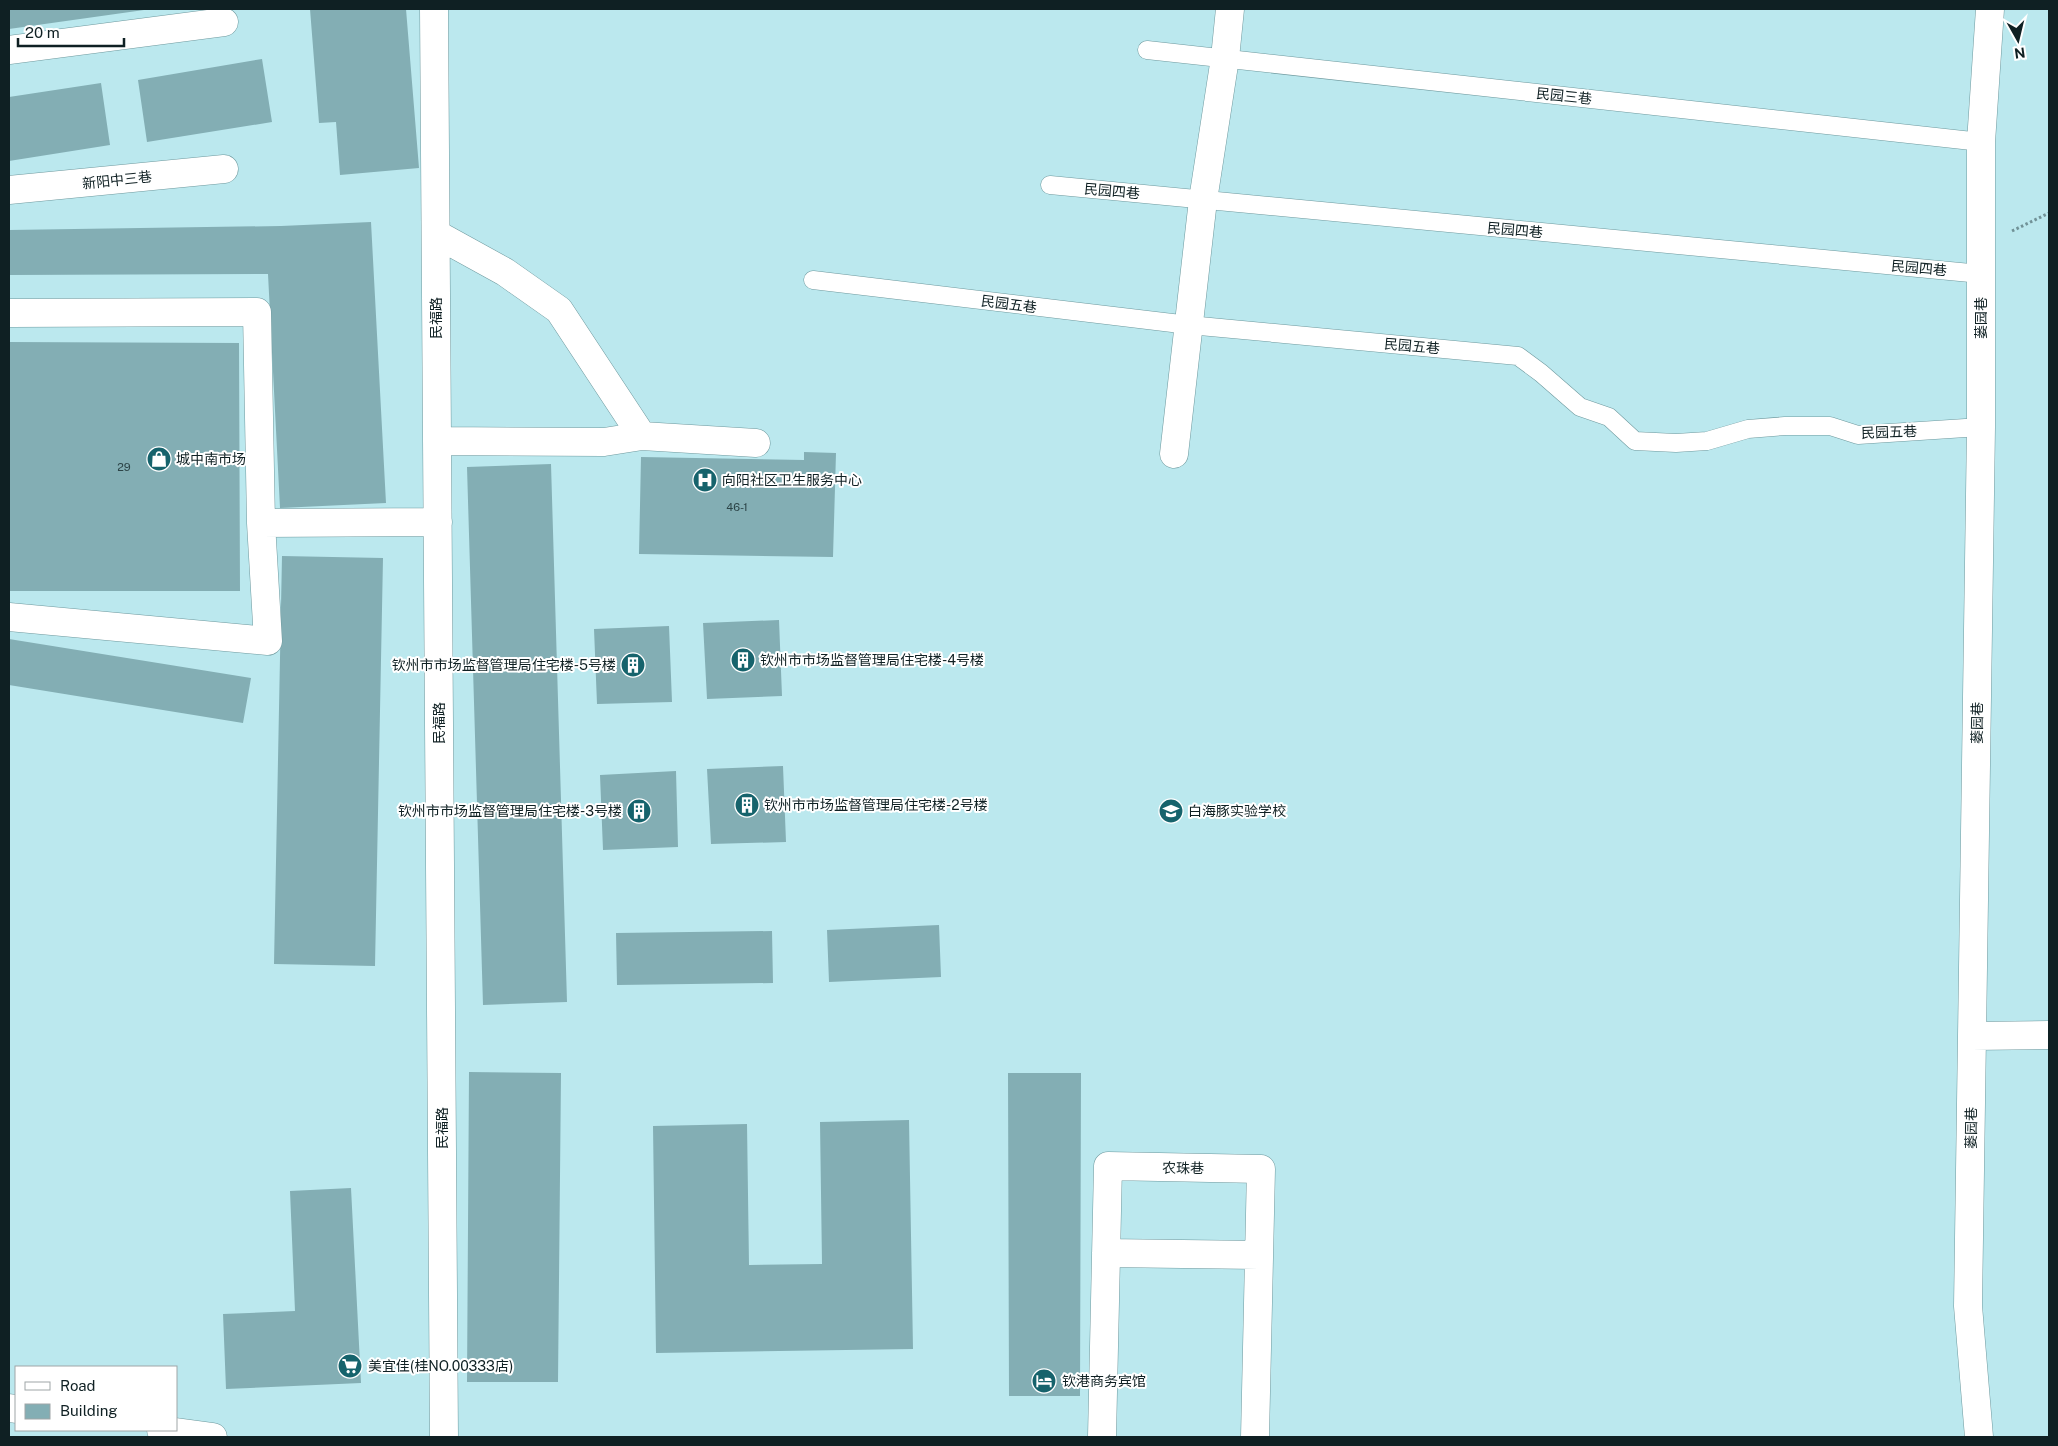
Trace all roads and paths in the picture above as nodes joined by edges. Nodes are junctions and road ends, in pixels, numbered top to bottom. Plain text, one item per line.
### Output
1 (434, 9) edge
2 (1230, 9) edge
3 (1990, 9) edge
4 (224, 22) dead end
5 (9, 50) edge
6 (1147, 50) dead end
7 (1225, 58) junction
8 (1981, 142) junction
9 (224, 169) dead end
10 (1050, 185) dead end
11 (9, 190) edge
12 (1203, 200) junction
13 (436, 234) junction
14 (1981, 274) junction
15 (813, 280) dead end
16 (9, 313) edge
17 (1189, 325) junction
18 (1981, 427) junction
19 (642, 436) junction
20 (437, 441) junction
21 (756, 443) dead end
22 (1174, 454) dead end
23 (438, 522) junction
24 (261, 523) junction
25 (9, 616) edge
26 (2049, 1035) edge
27 (1972, 1036) junction
28 (1106, 1253) junction
29 (1259, 1255) junction
30 (168, 1431) edge
31 (213, 1437) edge
32 (444, 1437) edge
33 (1102, 1437) edge
34 (1255, 1437) edge
35 (1979, 1437) edge

1 - 13 street, 民福路
2 - 7 street
3 - 8 street, 蒌园巷
4 - 5 street
6 - 7 lane, 民园三巷
7 - 8 lane, 民园三巷
7 - 12 street
8 - 14 street, 蒌园巷
9 - 11 street, 新阳中三巷
10 - 12 lane, 民园四巷
12 - 14 lane, 民园四巷
12 - 17 street
13 - 19 street
13 - 20 street, 民福路
14 - 18 street, 蒌园巷
15 - 17 lane, 民园五巷
16 - 24 street
17 - 18 lane, 民园五巷
17 - 22 street
18 - 27 street, 蒌园巷
19 - 20 street
19 - 21 street
20 - 23 street, 民福路
23 - 24 street
23 - 32 street, 民福路
24 - 25 street
26 - 27 street
27 - 35 street, 蒌园巷
28 - 29 street
28 - 29 street, 农珠巷
28 - 33 street, 农珠巷
29 - 34 street, 农珠巷
30 - 31 street

